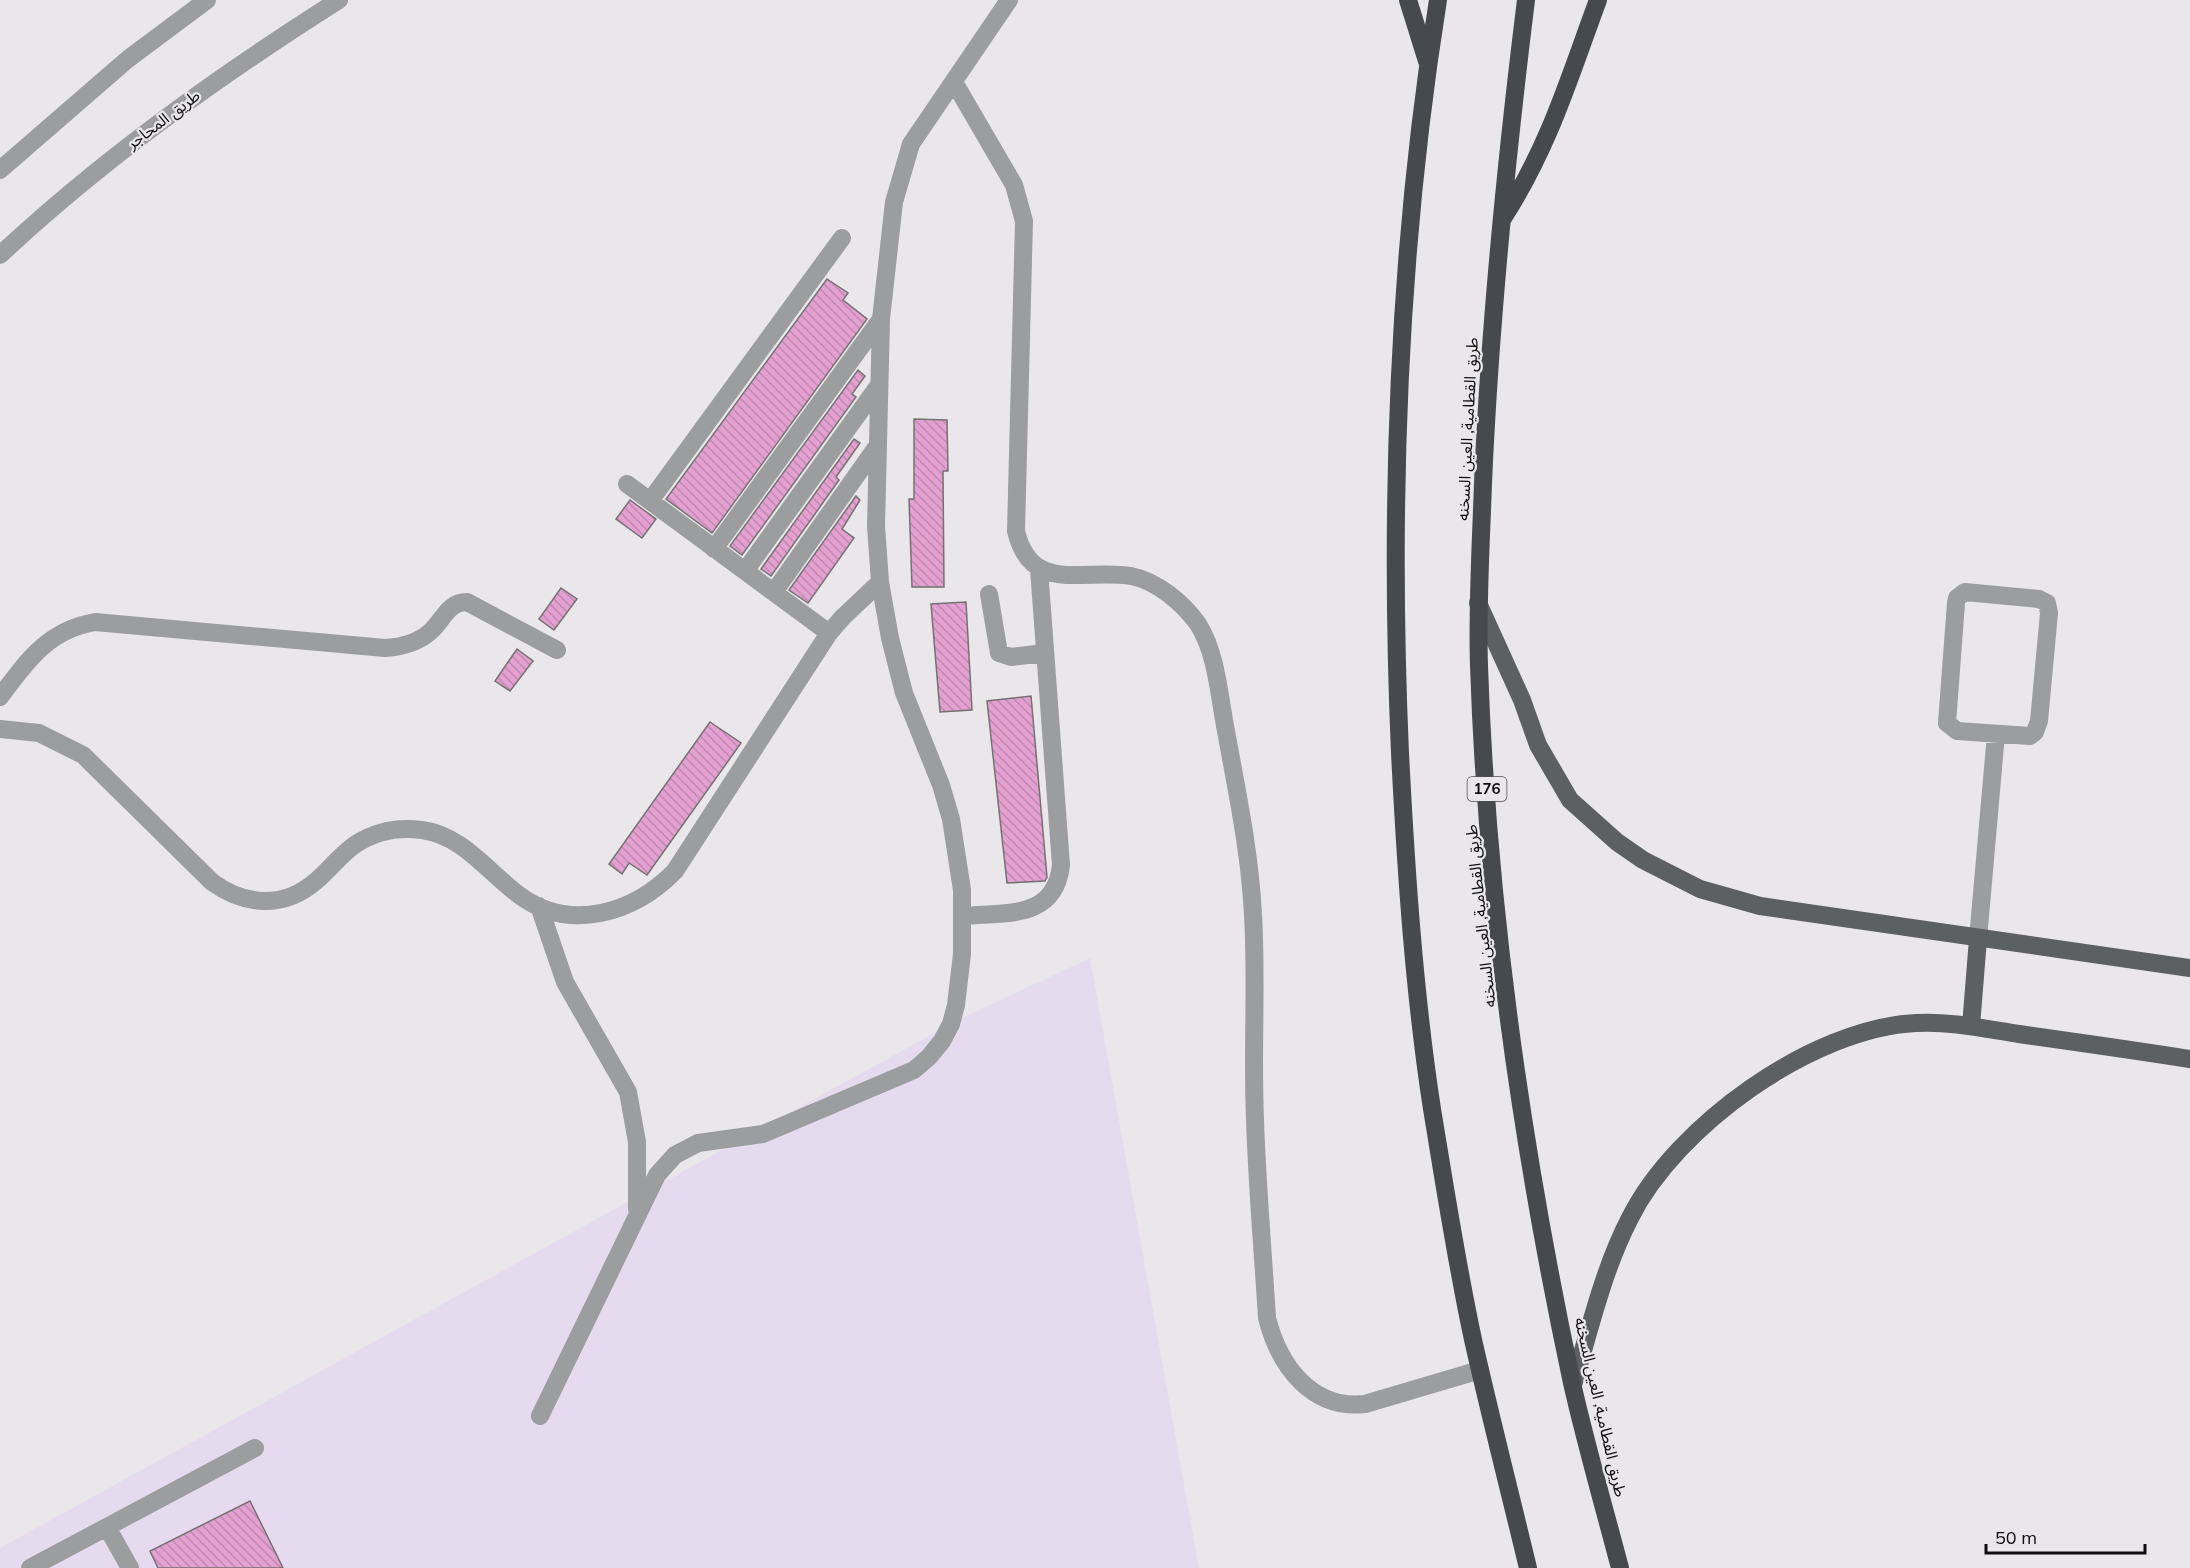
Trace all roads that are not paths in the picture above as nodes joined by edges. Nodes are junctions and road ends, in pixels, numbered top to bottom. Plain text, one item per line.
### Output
1 (207, 0) edge
2 (339, 0) edge
3 (1009, 0) edge
4 (1408, 0) edge
5 (1438, 0) edge
6 (1526, 0) edge
7 (1598, 0) edge
8 (1428, 66) junction
9 (954, 82) junction
10 (0, 170) edge
11 (1501, 222) junction
12 (842, 238) dead end
13 (0, 255) edge
14 (881, 319) junction
15 (879, 385) junction
16 (878, 446) junction
17 (627, 484) dead end
18 (650, 501) junction
19 (714, 549) junction
20 (1039, 569) junction
21 (745, 571) junction
22 (880, 582) junction
23 (774, 592) junction
24 (989, 594) dead end
25 (1478, 603) junction
26 (829, 633) junction
27 (557, 650) dead end
28 (1045, 653) junction
29 (0, 697) edge
30 (0, 729) edge
31 (1996, 734) junction
32 (539, 906) junction
33 (963, 916) junction
34 (1978, 939) junction
35 (2190, 968) edge
36 (1971, 1026) junction
37 (2190, 1059) edge
38 (636, 1218) junction
39 (1480, 1370) junction
40 (1573, 1385) junction
41 (540, 1416) dead end
42 (255, 1448) dead end
43 (107, 1527) junction
44 (30, 1568) edge
45 (130, 1568) edge
46 (1528, 1568) edge
47 (1620, 1568) edge

1 - 10 street
2 - 13 street, طريق المحاجر
3 - 9 street
4 - 8 highway
5 - 8 highway
6 - 11 highway, طريق القطامية, العين السخنه / 176
7 - 11 highway
8 - 39 highway
9 - 14 street
9 - 20 street
11 - 25 highway, طريق القطامية, العين السخنه / 176
12 - 18 street
14 - 15 street
14 - 19 street
15 - 16 street
15 - 21 street
16 - 22 street
16 - 23 street
17 - 18 street
18 - 19 street
19 - 21 street
20 - 28 street
20 - 39 street
21 - 23 street
22 - 26 street
22 - 33 street
23 - 26 street
24 - 28 street
25 - 34 main road
25 - 40 highway, طريق القطامية, العين السخنه / 176
26 - 32 street
27 - 29 street
28 - 33 street
30 - 32 street
31 - 31 street
31 - 34 street
32 - 38 street
33 - 38 street
34 - 35 main road
34 - 36 main road
36 - 37 main road
36 - 40 main road
38 - 41 street
39 - 46 highway
40 - 47 highway, طريق القطامية, العين السخنه / 176
42 - 43 street
43 - 44 street
43 - 45 street

